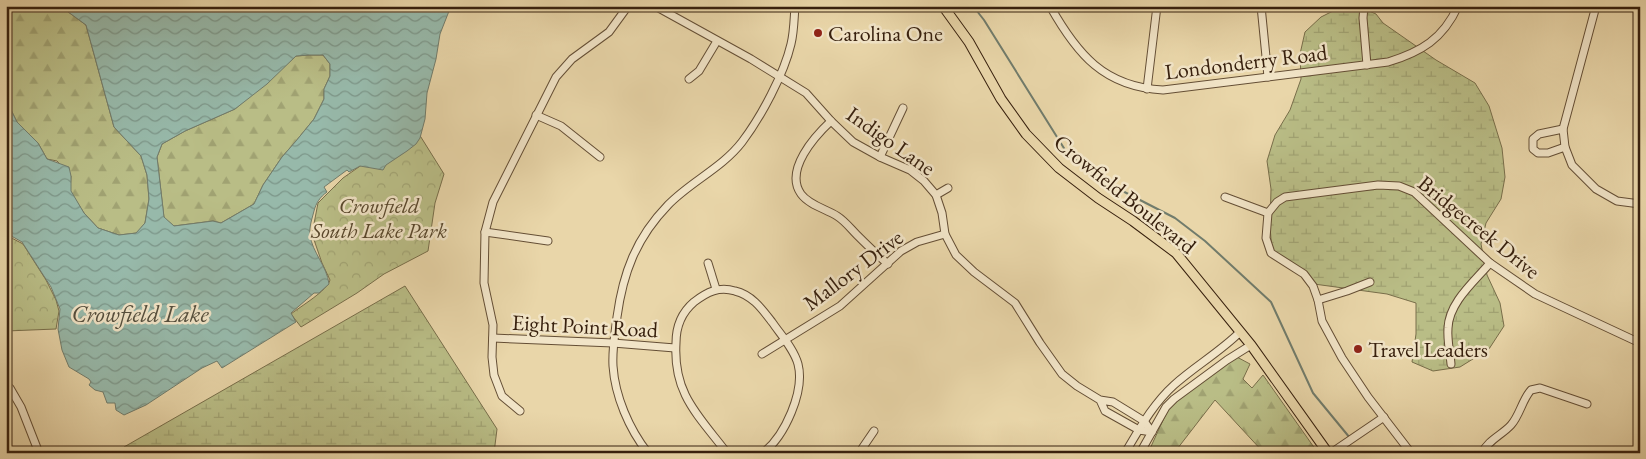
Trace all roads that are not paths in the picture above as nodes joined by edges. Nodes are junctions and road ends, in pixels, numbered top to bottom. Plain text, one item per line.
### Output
1 (628, 6) edge
2 (655, 6) edge
3 (795, 6) edge
4 (943, 6) edge
5 (1050, 6) edge
6 (1157, 6) edge
7 (1261, 6) edge
8 (1364, 6) edge
9 (1458, 6) edge
10 (1596, 6) edge
11 (717, 41) junction
12 (1367, 66) junction
13 (779, 77) junction
14 (1268, 77) junction
15 (689, 79) dead end
16 (1147, 90) junction
17 (903, 108) dead end
18 (536, 116) junction
19 (831, 121) junction
20 (1563, 129) junction
21 (1565, 147) junction
22 (600, 157) dead end
23 (880, 157) junction
24 (948, 188) dead end
25 (936, 195) junction
26 (1225, 197) dead end
27 (1640, 204) edge
28 (1268, 213) junction
29 (485, 232) junction
30 (945, 234) junction
31 (548, 241) dead end
32 (708, 263) dead end
33 (1490, 263) junction
34 (888, 264) junction
35 (1370, 282) dead end
36 (716, 289) junction
37 (1318, 300) junction
38 (1240, 332) junction
39 (493, 338) junction
40 (785, 340) junction
41 (613, 343) junction
42 (1640, 343) edge
43 (1251, 345) junction
44 (675, 348) junction
45 (762, 354) dead end
46 (1451, 364) dead end
47 (10, 388) dead end
48 (1100, 400) junction
49 (1587, 404) dead end
50 (520, 411) dead end
51 (1384, 417) junction
52 (1144, 421) junction
53 (1139, 430) junction
54 (874, 431) dead end
55 (1152, 432) junction
56 (39, 453) edge
57 (648, 453) edge
58 (727, 453) edge
59 (764, 453) edge
60 (859, 453) edge
61 (1125, 453) edge
62 (1140, 453) edge
63 (1329, 453) edge
64 (1411, 453) edge
65 (1482, 453) edge

1 - 18 street
2 - 11 street, Indigo Lane
3 - 13 street
4 - 38 main road, Crowfield Boulevard
5 - 16 street, Londonderry Road
6 - 16 street
7 - 14 street
8 - 12 street
9 - 12 street, Londonderry Road
10 - 20 street
11 - 13 street, Indigo Lane
11 - 15 street
12 - 14 street, Londonderry Road
13 - 19 street, Indigo Lane
13 - 41 street
14 - 16 street, Londonderry Road
17 - 23 street
18 - 22 street
18 - 29 street
19 - 23 street, Indigo Lane
19 - 34 street
20 - 21 street
20 - 21 street
21 - 27 street
23 - 25 street, Indigo Lane
24 - 25 street
25 - 30 street, Indigo Lane
26 - 28 street
28 - 33 street, Bridgecreek Drive
28 - 37 street
29 - 31 street
29 - 39 street
30 - 34 street, Mallory Drive
30 - 48 street, Indigo Lane
32 - 36 street
33 - 42 street, Bridgecreek Drive
33 - 46 street
34 - 40 street, Mallory Drive
35 - 37 street
36 - 40 street
36 - 44 street
37 - 51 street
38 - 43 main road, Crowfield Boulevard
38 - 52 street
39 - 41 street, Eight Point Road
39 - 50 street
40 - 45 street, Mallory Drive
40 - 59 street
41 - 44 street, Eight Point Road
41 - 57 street
43 - 55 street
43 - 63 main road, Crowfield Boulevard
44 - 58 street
47 - 56 street
48 - 52 street, Indigo Lane
48 - 53 street, Indigo Lane
49 - 65 street
51 - 63 street
51 - 64 street
52 - 53 street
52 - 55 street, Indigo Lane
53 - 55 street, Indigo Lane
53 - 61 street
54 - 60 street
55 - 62 street

